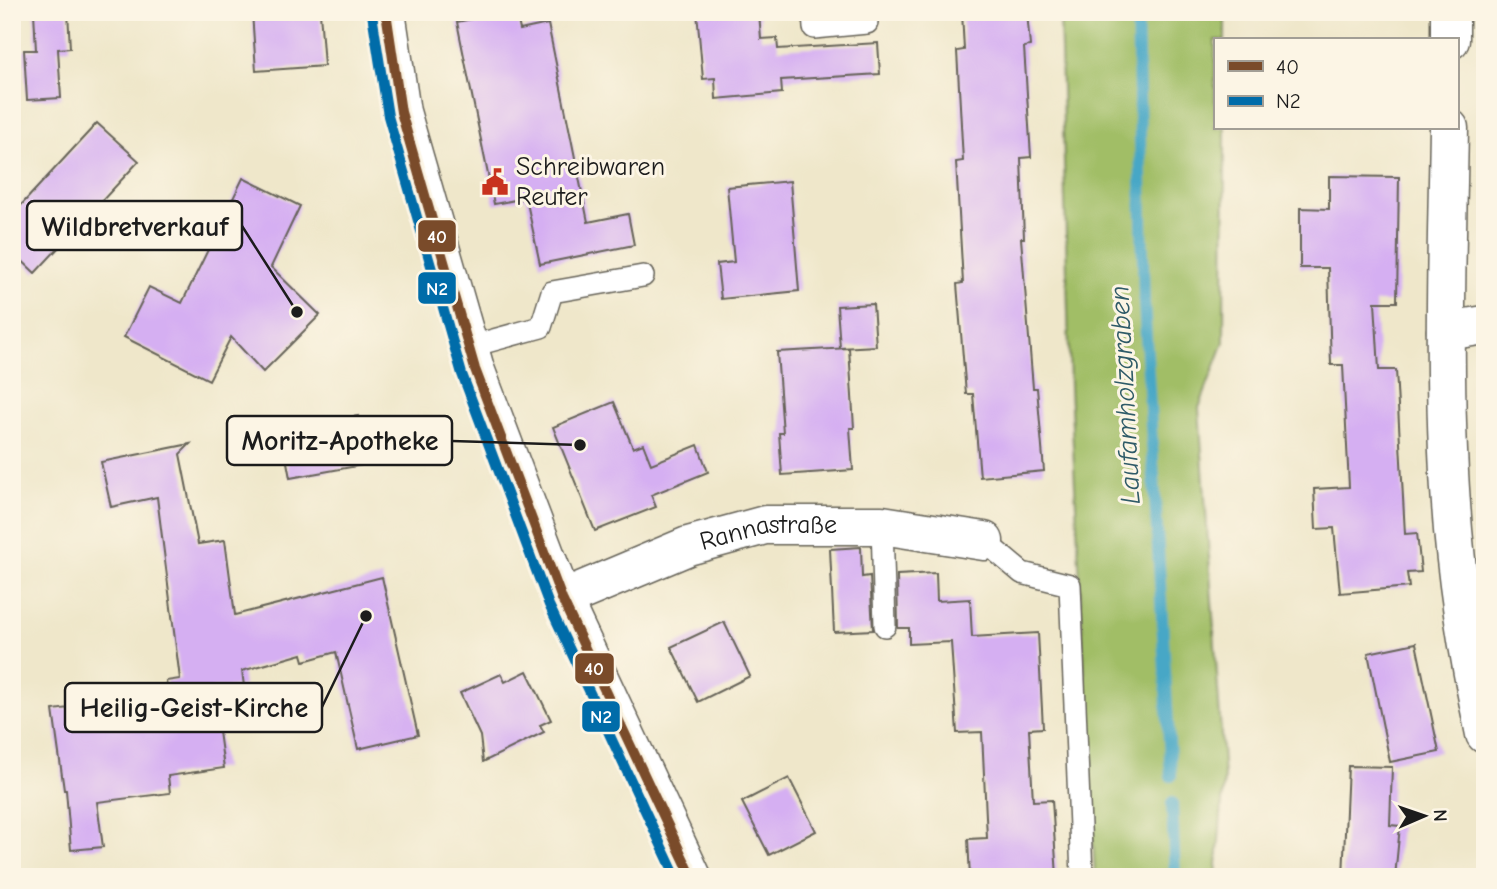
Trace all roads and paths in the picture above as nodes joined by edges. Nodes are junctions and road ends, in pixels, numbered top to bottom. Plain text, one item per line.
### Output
1 (386, 12) edge
2 (813, 12) edge
3 (1450, 12) edge
4 (867, 23) dead end
5 (1450, 38) edge
6 (1449, 130) edge
7 (642, 276) dead end
8 (1485, 325) edge
9 (1446, 331) junction
10 (468, 347) junction
11 (882, 525) junction
12 (984, 541) joint
13 (562, 599) junction
14 (885, 626) dead end
15 (1485, 734) edge
16 (1082, 875) edge
17 (692, 877) edge

1 - 10 street
2 - 4 lane
3 - 5 street
6 - 9 street
7 - 10 lane
8 - 9 street
9 - 15 street
10 - 13 street
11 - 12 street, Rannastraße
11 - 13 street, Rannastraße
11 - 14 lane
12 - 16 lane
13 - 17 street

